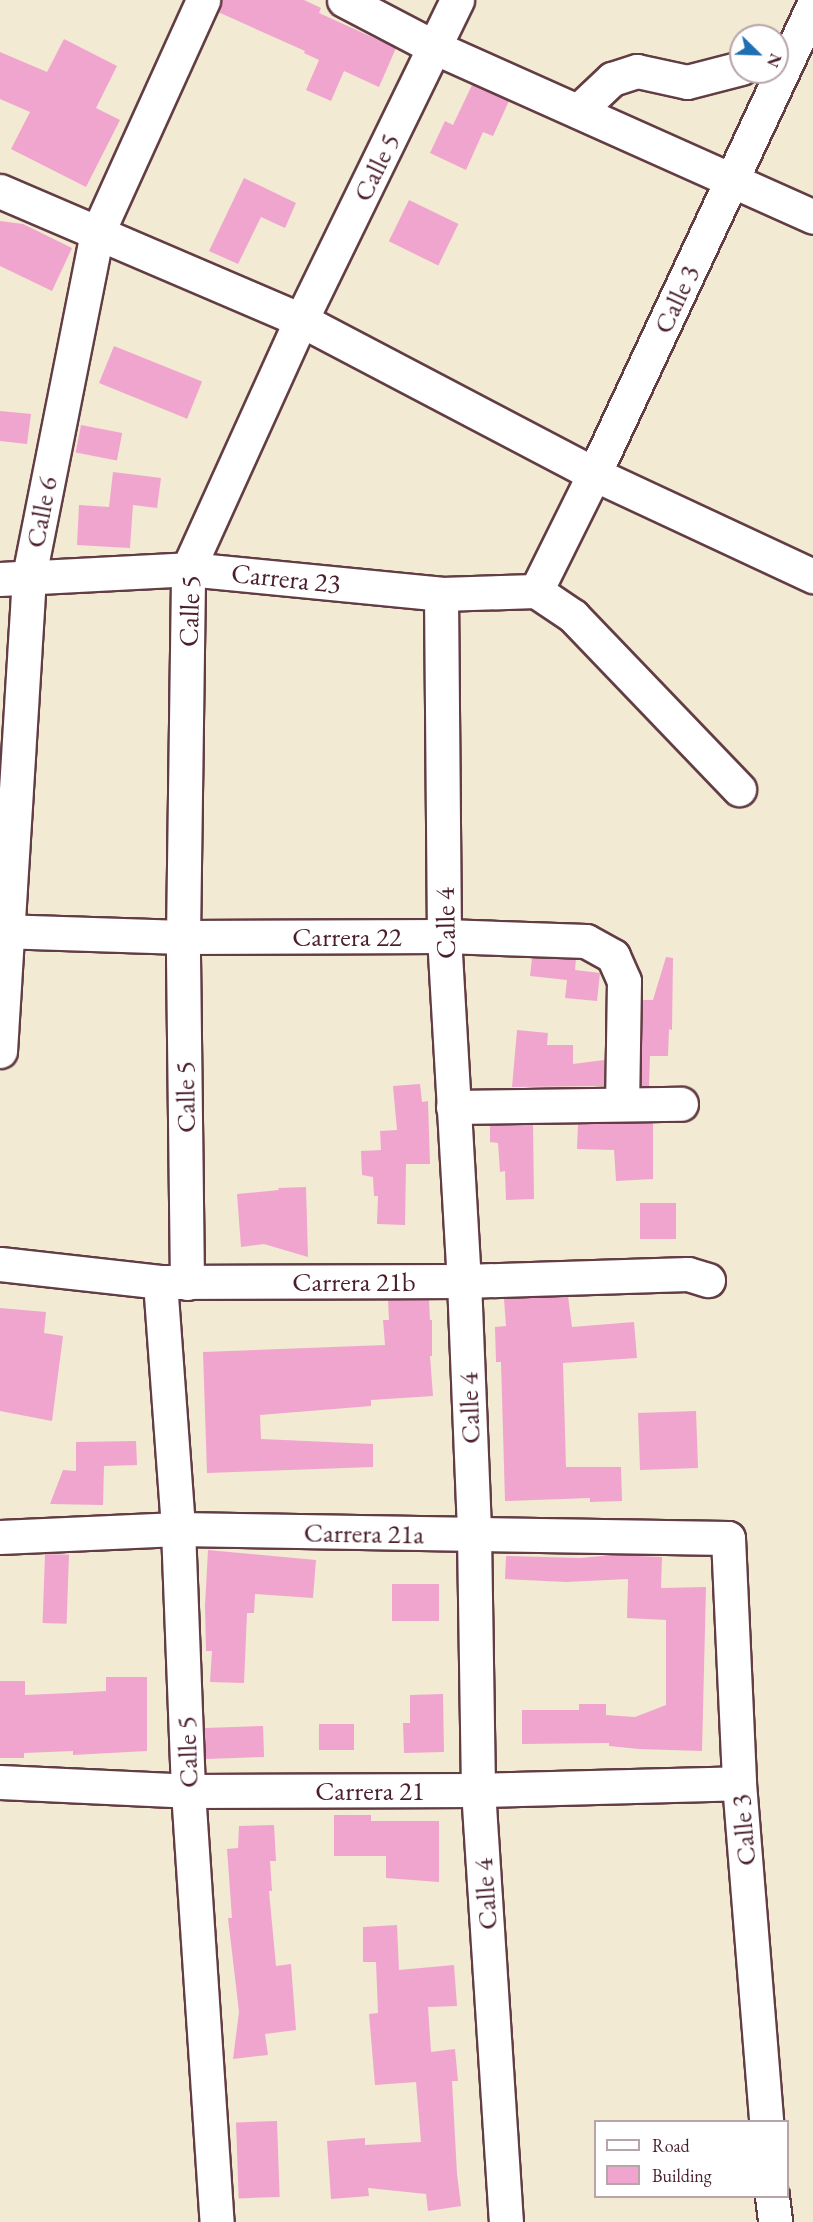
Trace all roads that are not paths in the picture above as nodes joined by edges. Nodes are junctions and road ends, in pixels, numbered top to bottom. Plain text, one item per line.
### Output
1 (203, 0) edge
2 (344, 0) edge
3 (458, 0) edge
4 (813, 6) edge
5 (789, 46) edge
6 (436, 48) junction
7 (729, 71) edge
8 (771, 84) edge
9 (578, 111) junction
10 (732, 180) junction
11 (0, 191) edge
12 (813, 217) edge
13 (97, 234) junction
14 (301, 320) junction
15 (594, 474) junction
16 (188, 569) junction
17 (813, 576) edge
18 (14, 577) edge
19 (536, 591) junction
20 (441, 594) junction
21 (739, 789) dead end
22 (3, 931) edge
23 (444, 936) junction
24 (183, 937) junction
25 (0, 1051) edge
26 (622, 1103) junction
27 (681, 1104) dead end
28 (453, 1107) junction
29 (0, 1264) edge
30 (708, 1280) dead end
31 (464, 1281) junction
32 (173, 1282) junction
33 (178, 1529) junction
34 (474, 1535) junction
35 (0, 1537) edge
36 (728, 1538) joint
37 (0, 1782) edge
38 (739, 1783) junction
39 (478, 1790) junction
40 (188, 1791) junction
41 (766, 2120) edge
42 (772, 2198) edge
43 (217, 2222) edge
44 (506, 2222) edge
45 (774, 2222) edge

1 - 13 street, Calle 6
2 - 6 street
3 - 6 street, Calle 5
4 - 5 street, Calle 3
6 - 9 street
6 - 14 street, Calle 5
7 - 9 street
8 - 10 street, Calle 3
9 - 10 street
10 - 12 street
10 - 15 street, Calle 3
11 - 13 street
13 - 14 street
13 - 18 street, Calle 6
14 - 15 street
14 - 16 street, Calle 5
15 - 17 street
15 - 19 street, Calle 3
16 - 18 street, Carrera 23
16 - 20 street, Carrera 23
16 - 24 street, Calle 5
18 - 22 street, Calle 6
19 - 20 street, Carrera 23
19 - 21 street
20 - 23 street, Calle 4
22 - 24 street, Carrera 22
22 - 25 street, Calle 6
23 - 24 street, Carrera 22
23 - 26 street, Carrera 22
23 - 28 street, Calle 4
24 - 32 street, Calle 5
26 - 27 street
26 - 28 street
28 - 31 street, Calle 4
29 - 32 street, Carrera 21b
30 - 31 street, Carrera 21b
31 - 32 street, Carrera 21b
31 - 34 street, Calle 4
32 - 33 street, Calle 5
33 - 34 street, Carrera 21a
33 - 35 street, Carrera 21a
33 - 40 street, Calle 5
34 - 36 street, Carrera 21a
34 - 39 street, Calle 4
36 - 38 street, Calle 3
37 - 40 street, Carrera 21
38 - 39 street, Carrera 21
38 - 41 street, Calle 3
39 - 40 street, Carrera 21
39 - 44 street, Calle 4
40 - 43 street, Calle 5
42 - 45 street

